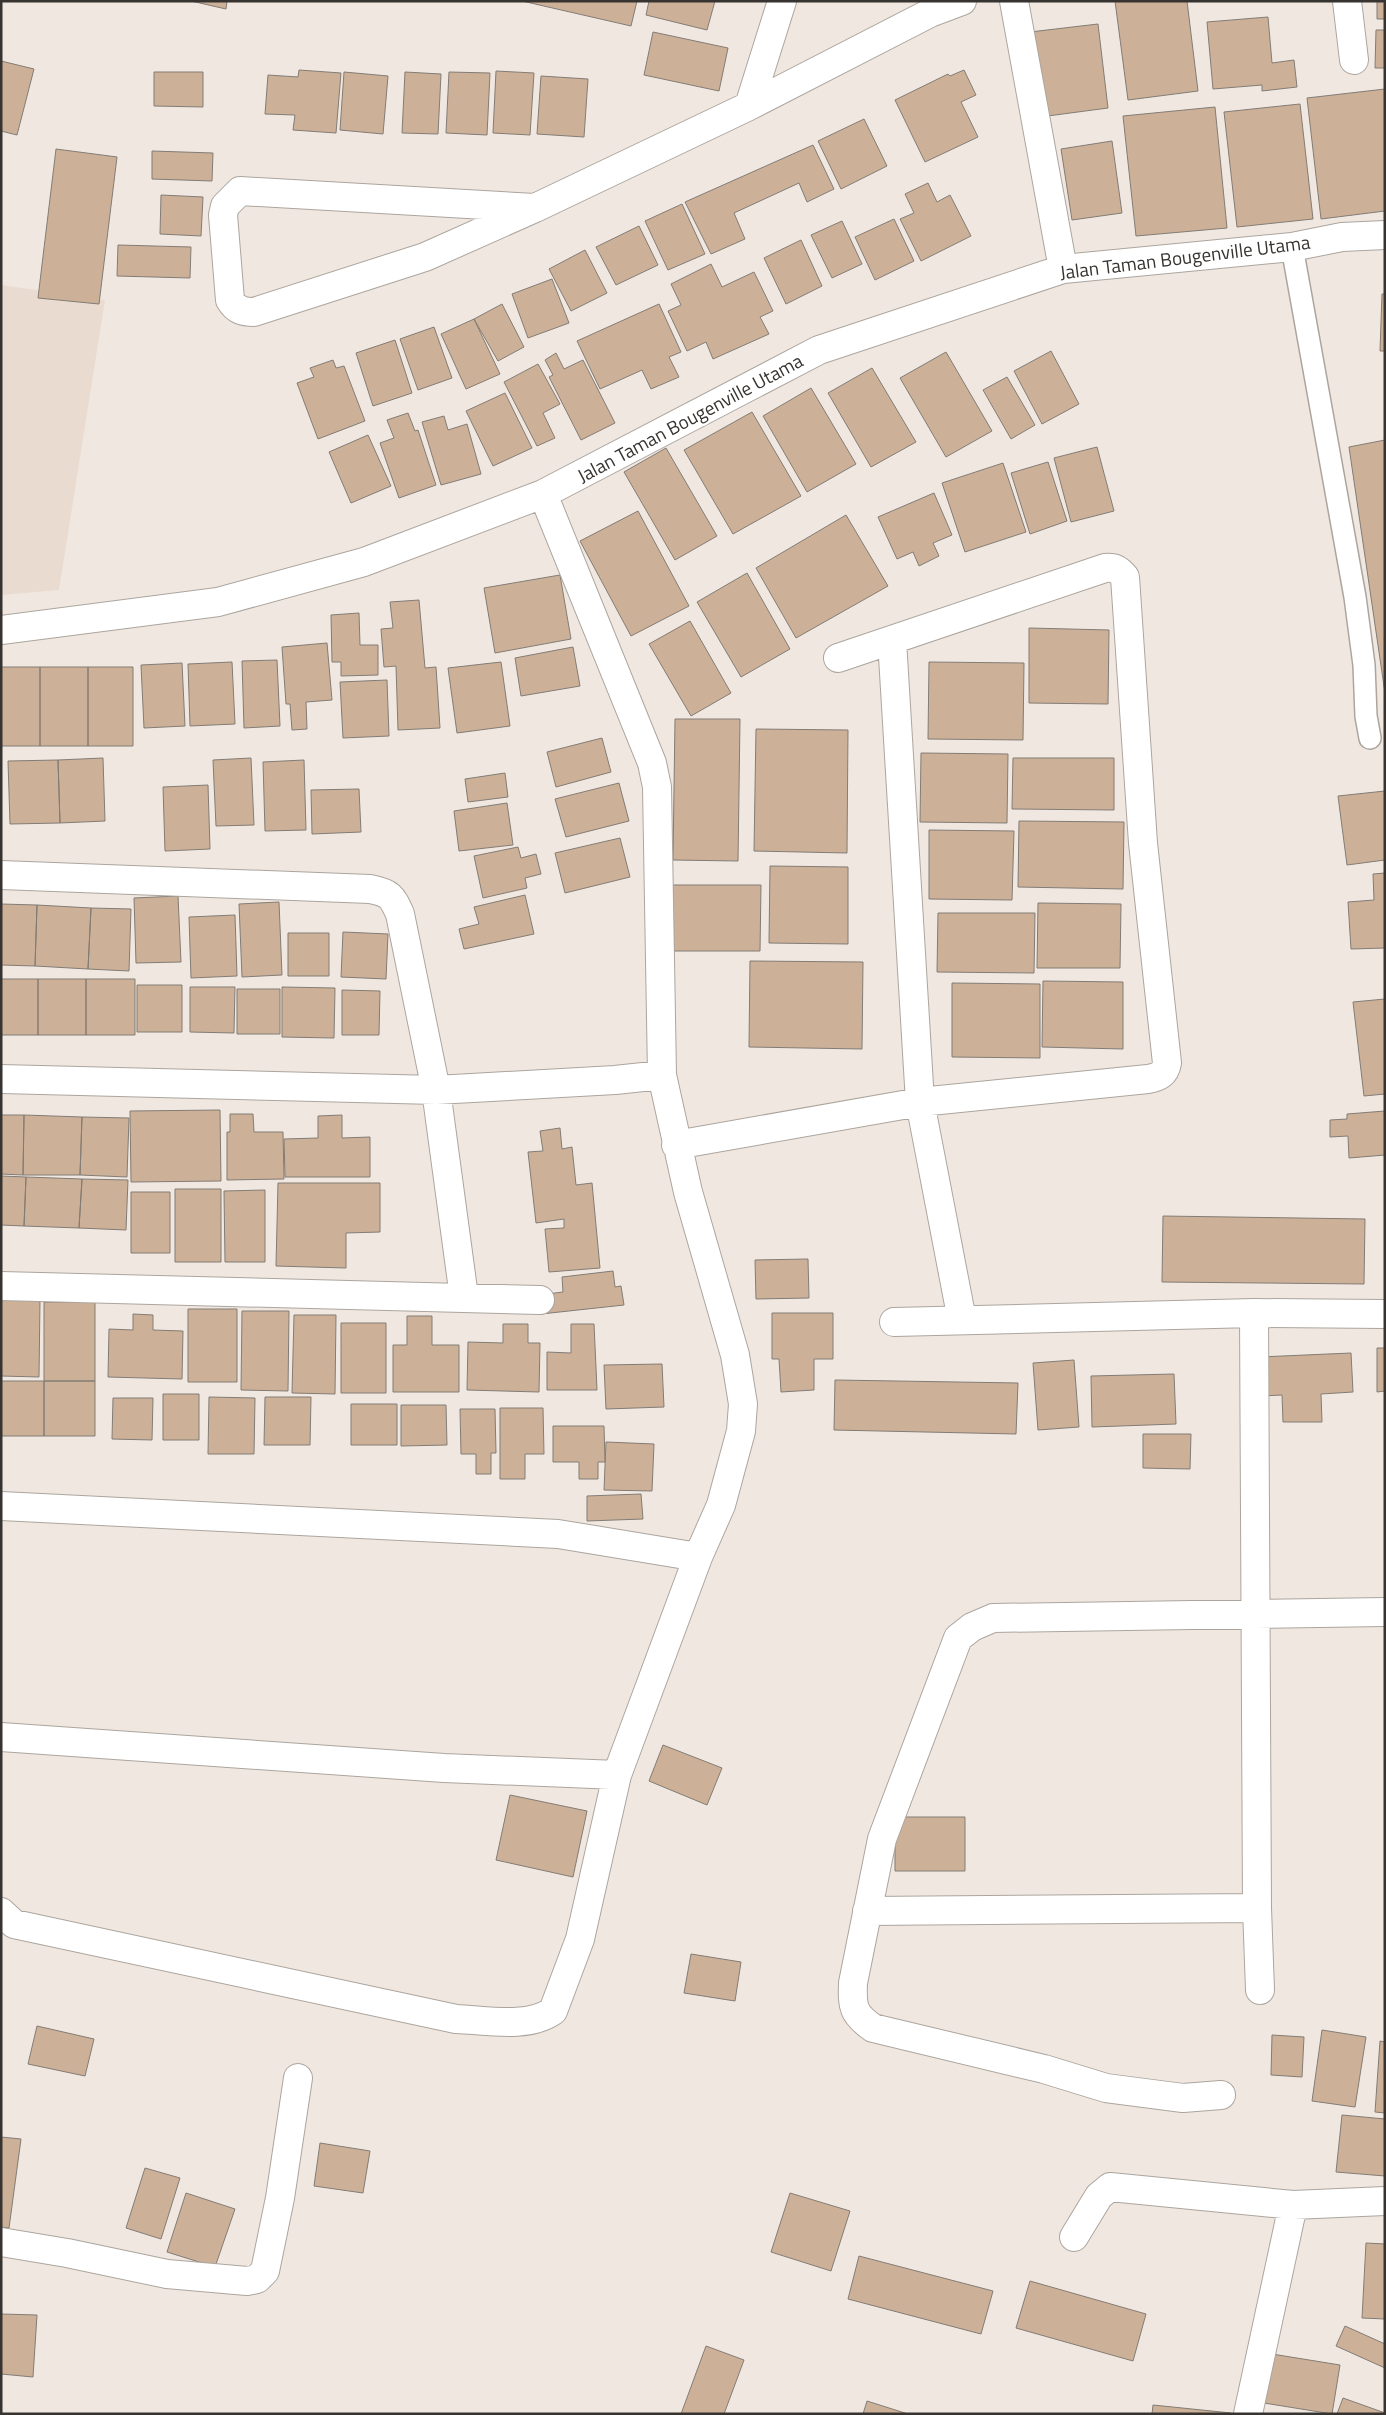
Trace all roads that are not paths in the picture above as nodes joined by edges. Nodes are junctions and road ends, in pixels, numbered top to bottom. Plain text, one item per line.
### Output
1 (782, 1) edge
2 (962, 1) edge
3 (1014, 1) edge
4 (1347, 1) edge
5 (926, 7) edge
6 (1354, 60) dead end
7 (750, 106) junction
8 (535, 208) junction
9 (1385, 235) edge
10 (1292, 247) junction
11 (1063, 269) junction
12 (543, 494) junction
13 (1, 630) edge
14 (892, 640) junction
15 (838, 658) dead end
16 (1370, 738) dead end
17 (1, 875) edge
18 (662, 1075) junction
19 (1, 1079) edge
20 (436, 1090) junction
21 (920, 1102) junction
22 (676, 1145) junction
23 (1, 1286) edge
24 (464, 1297) junction
25 (540, 1300) dead end
26 (1254, 1313) junction
27 (1385, 1314) edge
28 (962, 1320) junction
29 (894, 1322) dead end
30 (1, 1506) edge
31 (698, 1557) junction
32 (1385, 1612) edge
33 (1256, 1615) junction
34 (1, 1737) edge
35 (617, 1775) junction
36 (1258, 1908) junction
37 (867, 1911) junction
38 (1, 1912) edge
39 (1260, 1990) dead end
40 (298, 2078) dead end
41 (1221, 2095) dead end
42 (1385, 2201) edge
43 (1293, 2205) junction
44 (1074, 2237) dead end
45 (1, 2242) edge
46 (1248, 2414) edge

1 - 7 street
2 - 5 street
3 - 11 street
4 - 6 street
5 - 7 street
7 - 8 street
8 - 8 street
9 - 10 street, Jalan Taman Bougenville Utama
10 - 11 street, Jalan Taman Bougenville Utama
10 - 16 lane
11 - 12 street, Jalan Taman Bougenville Utama
12 - 13 street, Jalan Taman Bougenville Utama
12 - 18 street
14 - 15 street
14 - 21 street
14 - 21 street
17 - 20 street
18 - 20 street
18 - 22 street
19 - 20 street
20 - 24 street
21 - 22 street
21 - 28 street
22 - 31 street
23 - 24 street
24 - 25 street
26 - 27 street
26 - 28 street
26 - 33 street
28 - 29 street
30 - 31 street
31 - 35 street
32 - 33 street
33 - 36 street
33 - 37 street
34 - 35 street
35 - 38 street
36 - 37 street
36 - 39 street
37 - 41 street
40 - 45 street
42 - 43 street
43 - 44 street
43 - 46 street

